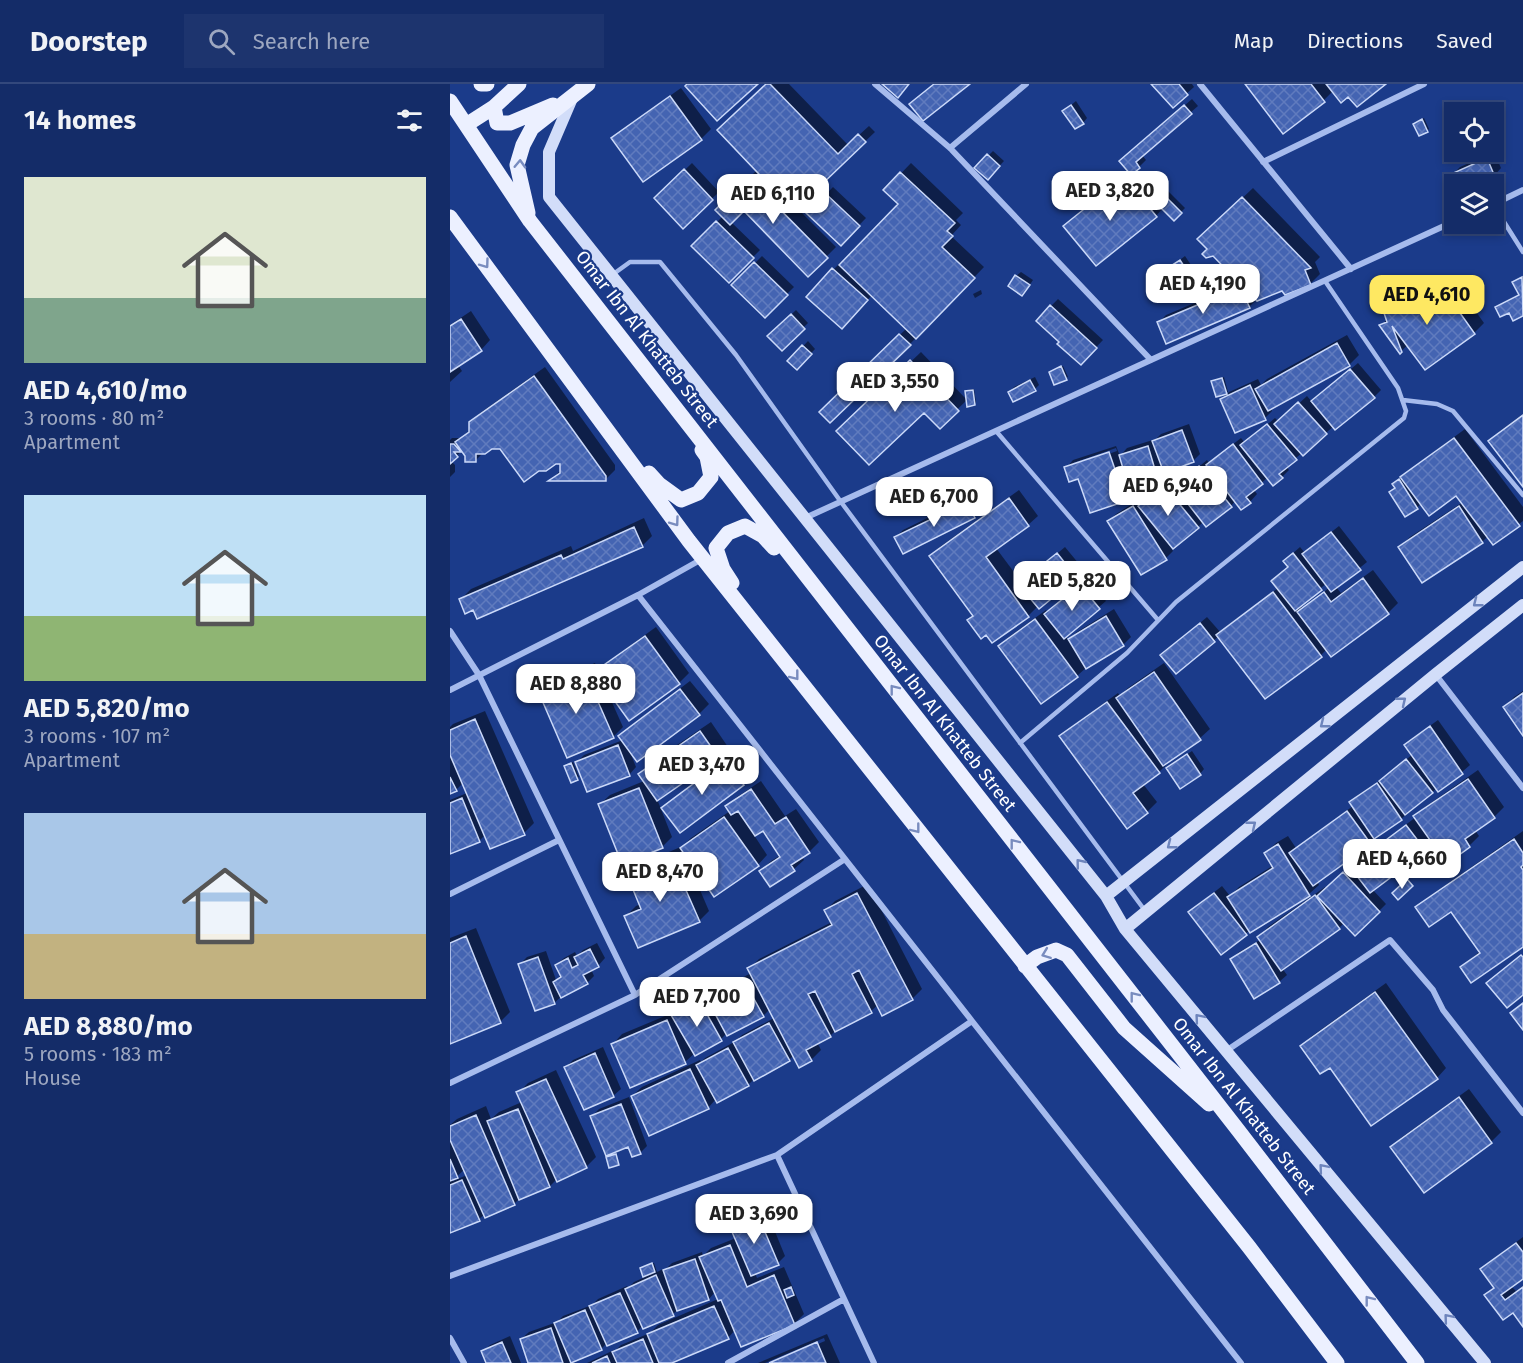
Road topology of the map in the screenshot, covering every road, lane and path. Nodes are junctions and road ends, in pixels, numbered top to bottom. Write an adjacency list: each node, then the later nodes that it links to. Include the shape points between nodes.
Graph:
1 (481, 84): 2 (main road)
2 (487, 84)
3 (519, 84): 11 (main road)
4 (588, 84): 9 (main road)
5 (875, 84): 13 (street)
6 (1026, 84): 13 (street)
7 (1200, 84): 14 (street)
8 (1424, 84): 14 (street)
9 (573, 96): 11 (main road, via 510,123 497,123); 18 (main road, one-way to 9, via 517,165 523,145 532,128); 24 (street, via 549,152 549,197)
10 (450, 101): 12 (main road, Omar Ibn Al Khatteb Street)
11 (494, 107): 12 (main road)
12 (466, 124): 18 (main road, Omar Ibn Al Khatteb Street)
13 (950, 148): 26 (street)
14 (1263, 162): 23 (street)
15 (1523, 190): 16 (street)
16 (1504, 200)
17 (450, 217): 21 (main road)
18 (530, 221): 27 (main road, Omar Ibn Al Khatteb Street)
19 (1504, 221): 22 (lane)
20 (1444, 226): 23 (street)
21 (456, 231): 29 (main road, one-way to 29)
22 (1523, 252)
23 (1351, 269): 25 (street)
24 (611, 275): 32 (lane, via 630,261 660,261 736,355); 33 (street)
25 (1325, 281): 26 (street); 28 (lane)
26 (1151, 360): 30 (street)
27 (646, 371): 29 (main road, via 707,457 711,477 698,493 681,500 659,484); 37 (main road, Omar Ibn Al Khatteb Street)
28 (1403, 400): 31 (lane, via 1437,404 1453,411); 39 (lane, via 1404,418)
29 (600, 420): 34 (main road, one-way to 34)
30 (996, 431): 32 (street); 39 (lane)
31 (1523, 495)
32 (841, 502): 33 (street); 45 (lane)
33 (805, 518): 51 (street, one-way to 33)
34 (703, 558): 36 (street); 41 (main road)
35 (1523, 567): 49 (street, one-way to 49)
36 (638, 595): 43 (street); 48 (street)
37 (826, 602): 41 (main road, via 763,536 745,526 728,533 716,548 723,568); 60 (main road, Omar Ibn Al Khatteb Street, one-way to 37)
38 (1523, 605): 42 (street)
39 (1158, 620): 45 (lane, via 1127,653)
40 (450, 631): 43 (street)
41 (779, 655): 54 (main road, one-way to 54)
42 (1436, 674): 46 (street); 52 (street, one-way to 42)
43 (479, 675): 44 (street); 47 (street)
44 (450, 690)
45 (1020, 743): 49 (lane)
46 (1523, 788)
47 (559, 840): 50 (street); 55 (street)
48 (845, 859): 55 (street); 56 (street)
49 (1124, 882): 51 (street); 52 (lane)
50 (450, 894)
51 (1107, 896): 53 (street)
52 (1146, 912): 53 (street)
53 (1125, 929): 57 (street, one-way to 53)
54 (1025, 966): 60 (main road, one-way to 54, via 1124,1028 1067,955 1056,950); 69 (main road)
55 (635, 995): 58 (street)
56 (972, 1021): 61 (street); 68 (street)
57 (1226, 1051): 59 (street, via 1390,940 1433,990 1443,1010); 71 (street, one-way to 57)
58 (450, 1083)
59 (1523, 1113)
60 (1238, 1130): 70 (main road, Omar Ibn Al Khatteb Street, one-way to 60)
61 (777, 1155): 62 (street); 63 (street)
62 (450, 1276)
63 (844, 1299): 66 (street); 67 (street)
64 (450, 1338): 65 (street)
65 (464, 1363)
66 (728, 1363)
67 (874, 1363)
68 (1241, 1363)
69 (1337, 1363)
70 (1417, 1363)
71 (1485, 1363)

